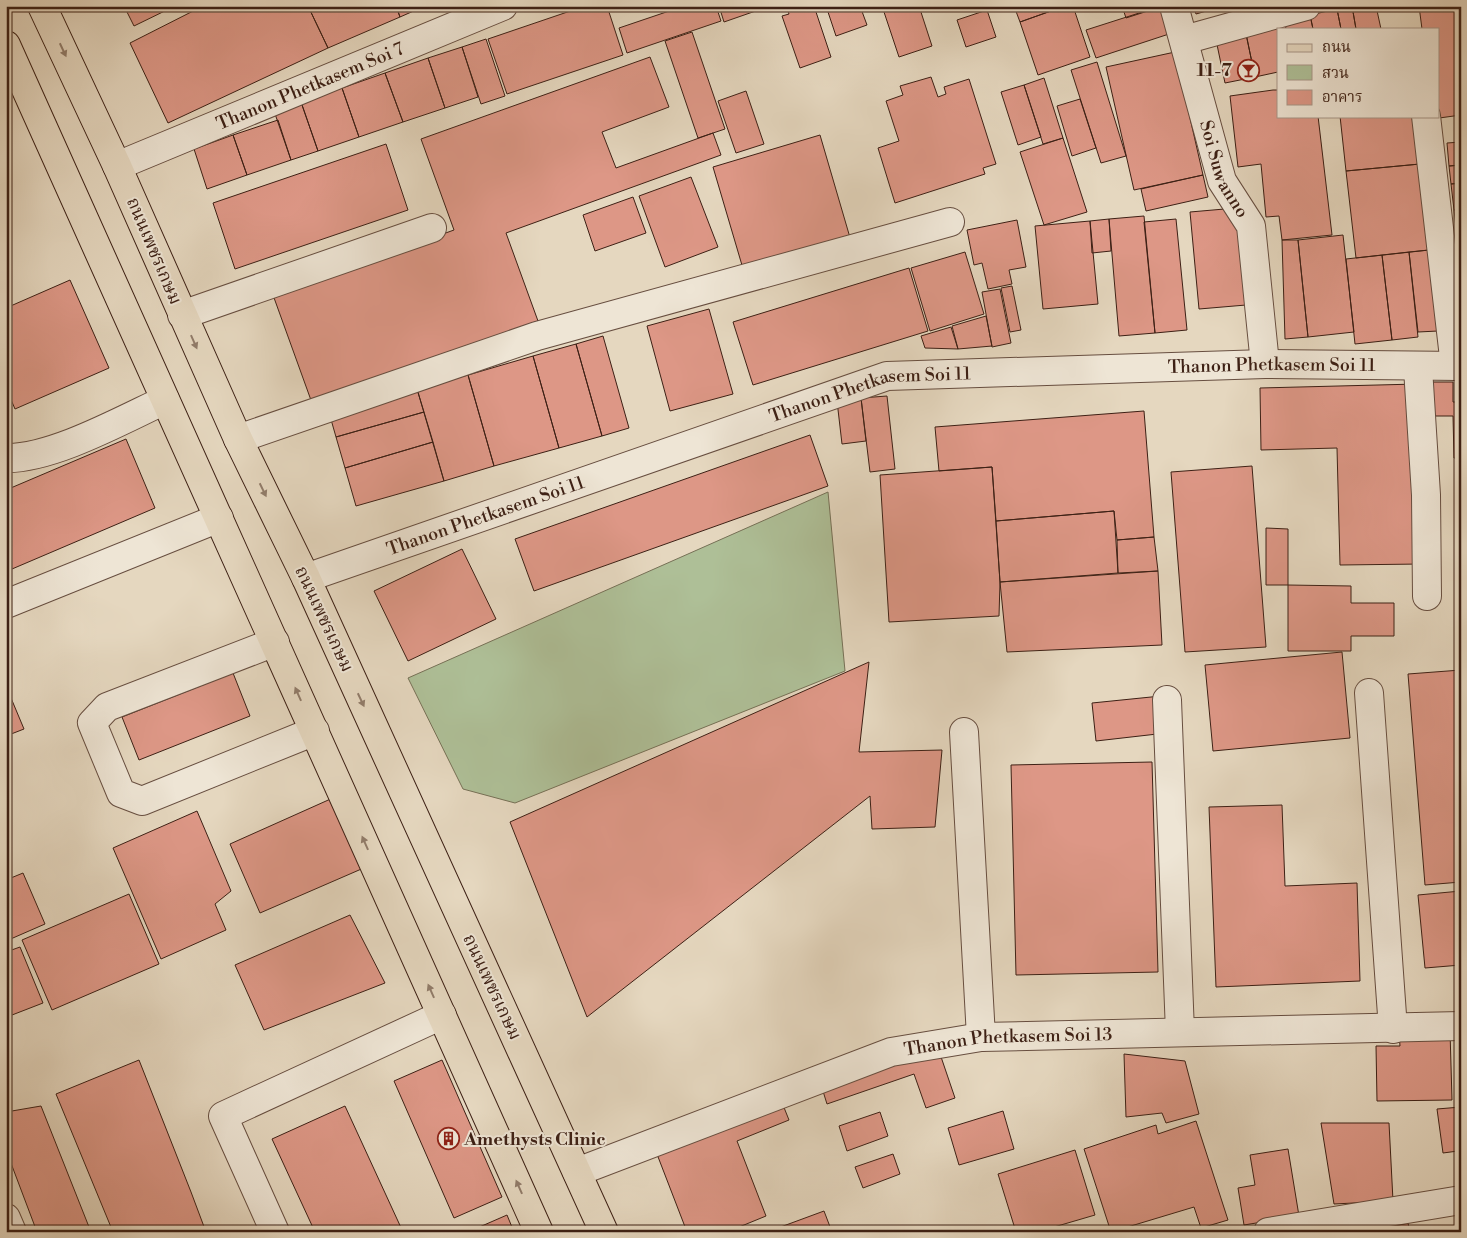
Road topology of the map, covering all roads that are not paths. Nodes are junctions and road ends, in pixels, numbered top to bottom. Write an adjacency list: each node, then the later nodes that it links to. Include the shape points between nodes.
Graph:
1 (42, 6): 8 (main road, ถนนเพชรเกษม, one-way to 8)
2 (503, 6): 8 (street, Thanon Phetkasem Soi 7)
3 (1174, 6): 5 (street, Soi Suwanno)
4 (1306, 6): 5 (street)
5 (1184, 40): 12 (street, Soi Suwanno, via 1222,181 1251,226)
6 (6, 44): 15 (main road)
7 (1426, 118): 13 (street)
8 (117, 166): 11 (main road, ถนนเพชรเกษม)
9 (950, 222): 16 (street, via 537,336)
10 (432, 228): 11 (street)
11 (182, 315): 16 (main road, ถนนเพชรเกษม, one-way to 16)
12 (1266, 364): 14 (street, Thanon Phetkasem Soi 11); 19 (street, Thanon Phetkasem Soi 11, via 888,376)
13 (1458, 366): 14 (street, Thanon Phetkasem Soi 11)
14 (1418, 368): 20 (street, via 1426,495)
15 (165, 400): 17 (street, via 67,444 22,458); 18 (main road)
16 (238, 439): 19 (main road, ถนนเพชรเกษม, one-way to 19)
17 (6, 458)
18 (219, 518): 21 (street); 22 (main road)
19 (306, 578): 32 (main road, ถนนเพชรเกษม, one-way to 32)
20 (1427, 596)
21 (6, 604)
22 (275, 642): 25 (main road, one-way to 22); 25 (street, via 107,707 92,723 109,769 121,793 142,801)
23 (1369, 693): 29 (street)
24 (1167, 700): 30 (street)
25 (315, 731): 27 (main road, one-way to 25)
26 (964, 732): 31 (street)
27 (442, 1015): 36 (street, via 222,1116); 37 (main road, one-way to 27)
28 (1461, 1026): 29 (street, Thanon Phetkasem Soi 13)
29 (1393, 1029): 30 (street, Thanon Phetkasem Soi 13)
30 (1180, 1032): 31 (street, Thanon Phetkasem Soi 13)
31 (981, 1037): 32 (street, Thanon Phetkasem Soi 13, via 891,1052)
32 (577, 1172): 38 (main road, ถนนเพชรเกษม)
33 (1461, 1200): 39 (street)
34 (6, 1218): 35 (street)
35 (12, 1232)
36 (275, 1232)
37 (539, 1232)
38 (604, 1232)
39 (1268, 1232)

